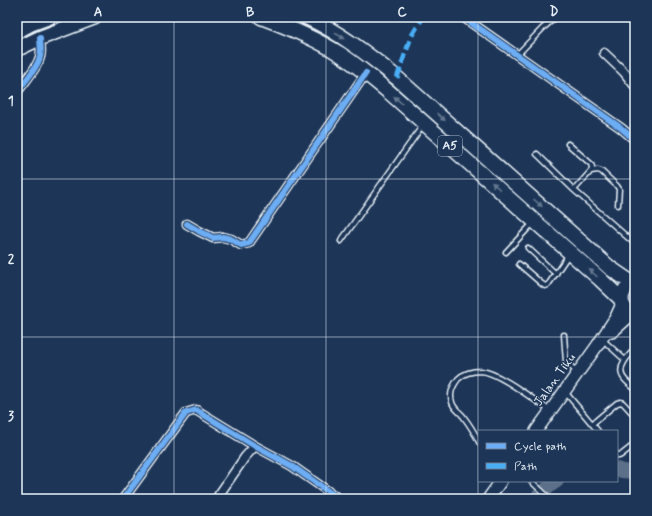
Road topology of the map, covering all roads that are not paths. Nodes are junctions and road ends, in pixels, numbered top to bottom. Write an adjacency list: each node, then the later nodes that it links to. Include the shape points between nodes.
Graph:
1 (49, 17): 7 (highway)
2 (95, 17): 8 (highway)
3 (261, 17): 12 (highway, A5, via 311,38 339,53)
4 (306, 17): 31 (highway, A5, one-way to 31, via 368,54 610,268)
5 (463, 17): 11 (street)
6 (556, 17): 11 (lane)
7 (17, 31)
8 (40, 38): 9 (highway); 14 (street, via 40,58)
9 (17, 49)
10 (604, 53): 13 (street)
11 (517, 55): 16 (street)
12 (366, 73): 15 (highway, A5, one-way to 12); 23 (street, via 250,243 241,244 223,237 213,238)
13 (635, 86)
14 (17, 92)
15 (424, 123): 22 (highway, A5, one-way to 15); 24 (lane)
16 (635, 140)
17 (568, 144): 19 (lane, via 591,164)
18 (537, 154): 20 (lane)
19 (591, 171): 20 (lane); 21 (lane, via 601,171 617,186)
20 (574, 190): 25 (lane)
21 (618, 205)
22 (535, 221): 27 (lane); 28 (highway, A5)
23 (186, 224)
24 (341, 241)
25 (635, 244)
26 (528, 248): 30 (lane)
27 (506, 252)
28 (570, 252): 30 (lane); 32 (highway, A5, one-way to 28)
29 (519, 264): 30 (lane, via 545,286)
30 (556, 274)
31 (634, 283): 32 (highway, A5, via 624,290)
32 (622, 301): 33 (highway, A5, via 624,308); 35 (main road, Jalan Tiku, via 616,317)
33 (634, 315): 35 (main road, Jalan Tiku, via 622,322)
34 (564, 335): 38 (lane, via 566,362)
35 (600, 343): 37 (lane); 38 (main road, Jalan Tiku)
36 (635, 349): 37 (lane)
37 (625, 360): 39 (lane, via 622,376)
38 (578, 373): 40 (main road, Jalan Tiku)
39 (635, 389)
40 (564, 391): 41 (main road, Jalan Tiku); 43 (lane)
41 (550, 411): 44 (main road, Jalan Tiku); 46 (lane, via 497,376 482,371 466,374 459,378 452,389 452,401)
42 (635, 416): 43 (lane, via 621,402)
43 (592, 424): 45 (lane)
44 (537, 430)
45 (597, 430)
46 (478, 440)
47 (635, 444): 49 (lane)
48 (255, 446): 52 (street, via 196,410 186,414); 53 (street); 54 (street, via 292,466)
49 (618, 455)
50 (498, 482): 55 (main road)
51 (532, 482): 56 (lane)
52 (123, 499)
53 (216, 499)
54 (339, 499)
55 (488, 499)
56 (550, 499)

